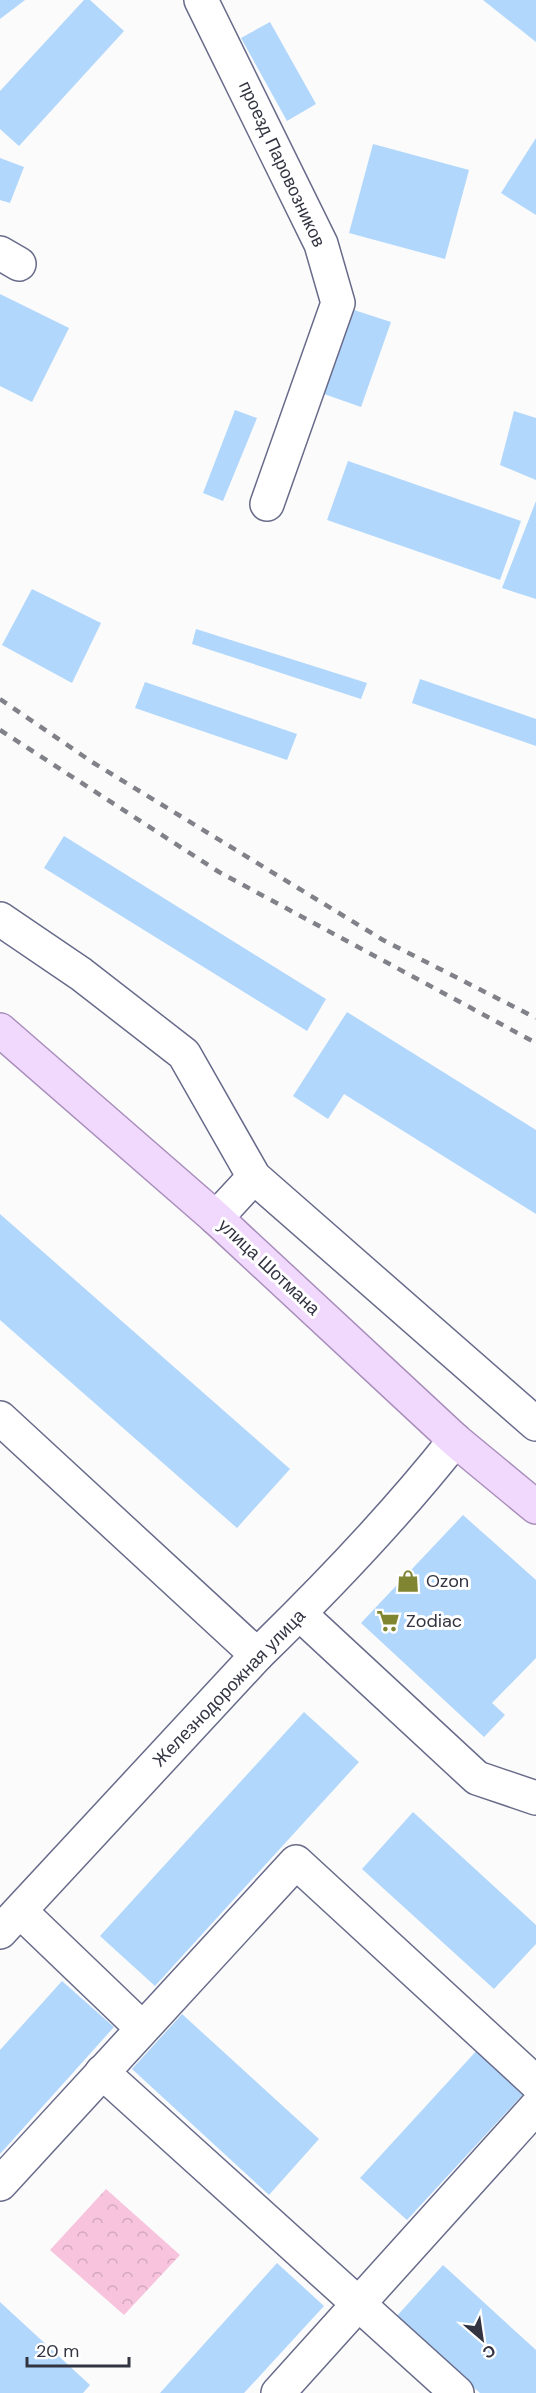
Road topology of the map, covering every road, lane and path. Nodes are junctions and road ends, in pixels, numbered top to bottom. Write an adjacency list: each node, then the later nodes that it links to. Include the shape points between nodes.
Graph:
1 (201, 0): 2 (street, проезд Паровозников, via 321,244 338,303)
2 (267, 504)
3 (0, 919): 5 (street, via 81,974 184,1054)
4 (0, 1030): 6 (main road, улица Шотмана)
5 (254, 1177): 6 (street); 8 (street)
6 (216, 1218): 9 (main road, улица Шотмана)
7 (0, 1418): 12 (street)
8 (536, 1424)
9 (455, 1440): 10 (main road, улица Шотмана); 11 (street, Железнодорожная улица)
10 (536, 1507)
11 (300, 1614): 12 (street, Железнодорожная улица); 13 (street, via 477,1778)
12 (257, 1655): 14 (street, Железнодорожная улица)
13 (536, 1798)
14 (10, 1922): 15 (street)
15 (142, 2028): 16 (street); 17 (street, via 296,1862)
16 (102, 2072): 19 (street); 20 (street)
17 (536, 2083)
18 (536, 2107): 20 (street)
19 (0, 2184)
20 (358, 2304): 21 (street); 22 (street)
21 (278, 2393)
22 (457, 2393)

